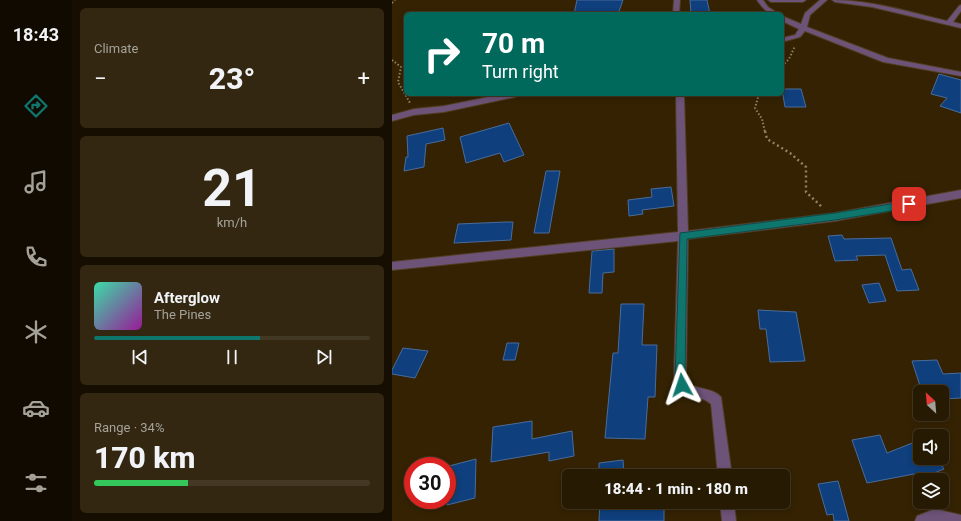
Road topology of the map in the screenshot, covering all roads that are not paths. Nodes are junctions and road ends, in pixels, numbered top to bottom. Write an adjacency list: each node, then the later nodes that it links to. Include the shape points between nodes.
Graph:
1 (677, 0): 8 (street)
2 (760, 0): 9 (street)
3 (771, 0): 4 (street)
4 (803, 0)
5 (824, 0): 13 (street, via 807,14)
6 (835, 0): 11 (street, via 872,5)
7 (961, 7): 11 (street)
8 (676, 12)
9 (774, 12)
10 (784, 19): 13 (street)
11 (949, 23): 12 (street)
12 (961, 26)
13 (804, 28): 14 (street, via 798,36); 15 (street, via 886,60)
14 (784, 40)
15 (961, 74)
16 (506, 96): 18 (street)
17 (680, 96): 20 (street)
18 (392, 118)
19 (961, 194): 20 (street, via 835,217)
20 (683, 236): 21 (street); 22 (street, via 680,377 685,390 714,397 717,401)
21 (392, 266)
22 (724, 469)
23 (728, 509): 24 (street)
24 (729, 521)
25 (922, 521): 26 (street, via 935,516)
26 (960, 521)

